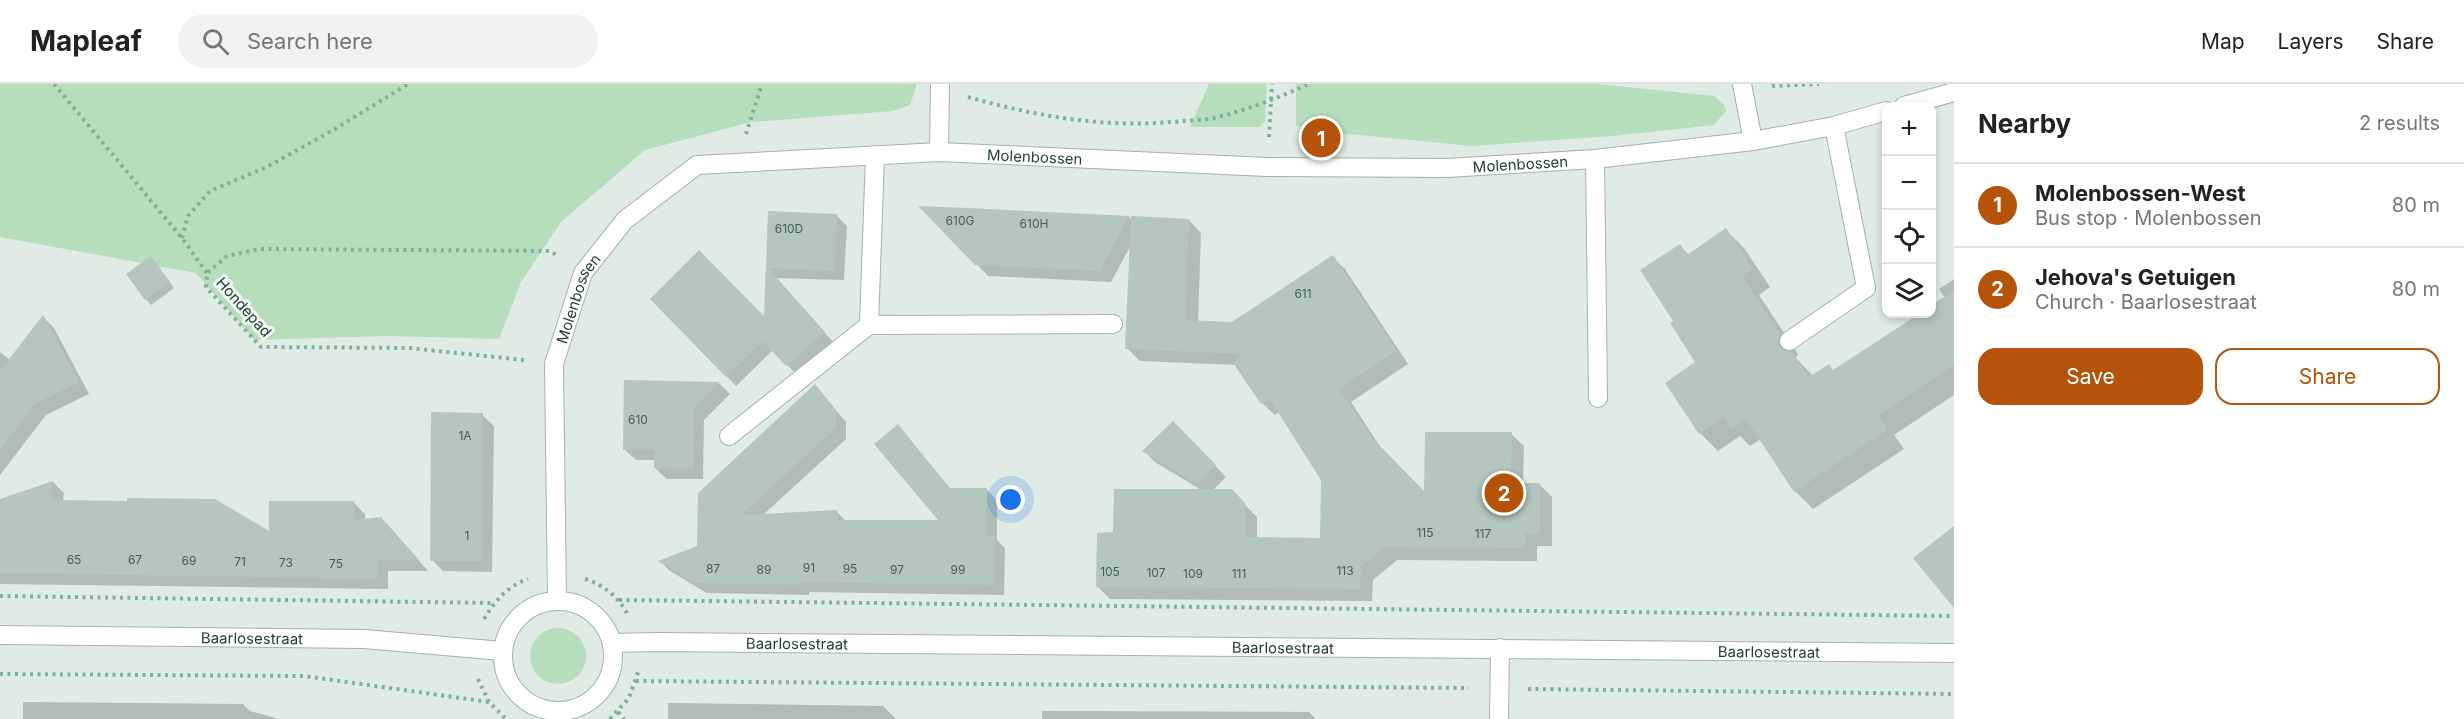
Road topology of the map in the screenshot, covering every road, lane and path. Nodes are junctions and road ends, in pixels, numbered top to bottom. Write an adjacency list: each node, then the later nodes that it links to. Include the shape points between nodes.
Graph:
1 (54, 84): 20 (path)
2 (408, 84): 20 (path, via 267,167 210,191 188,216)
3 (762, 84): 18 (path)
4 (1272, 84): 10 (path)
5 (1309, 84): 10 (path)
6 (1819, 84): 8 (path)
7 (942, 86): 10 (path, via 1001,107 1076,122 1158,124 1216,117); 15 (street)
8 (1742, 86): 14 (street)
9 (1954, 92): 11 (street)
10 (1271, 100): 19 (path)
11 (1918, 102)
12 (1882, 112): 13 (street, Molenbossen)
13 (1834, 126): 14 (street, Molenbossen); 25 (street, via 1866,288)
14 (1753, 141): 17 (street, Molenbossen)
15 (939, 152): 16 (street, Molenbossen); 19 (street, Molenbossen)
16 (875, 155): 18 (street, Molenbossen); 24 (street)
17 (1595, 159): 19 (street, Molenbossen, via 1448,168); 27 (street)
18 (738, 163): 22 (street, Molenbossen, via 697,165 625,220)
19 (1267, 167)
20 (182, 238): 21 (path)
21 (207, 273): 22 (path, Hondepad, via 227,256 259,249 550,251); 26 (path, Hondepad, via 206,287 261,347 410,348)
22 (583, 273): 26 (street, Molenbossen)
23 (1113, 324): 24 (street)
24 (869, 325): 28 (street)
25 (1789, 341)
26 (554, 364): 29 (street, Molenbossen)
27 (1598, 398)
28 (729, 436)
29 (556, 573): 31 (street, Molenbossen); 32 (path, via 593,581); 33 (path, via 522,581)
30 (0, 596): 33 (path)
31 (557, 600): 37 (street, via 591,611); 40 (street, via 542,602 516,619 506,634)
32 (619, 600): 34 (path); 36 (path, via 633,622)
33 (494, 603): 38 (path, via 481,624)
34 (1954, 616)
35 (0, 635): 38 (street, Baarlosestraat, via 364,639)
36 (639, 642): 37 (street, Baarlosestraat); 39 (street, Baarlosestraat); 43 (path)
37 (613, 643): 48 (street, via 612,666 604,686)
38 (475, 648): 40 (street, Baarlosestraat); 46 (path, via 476,673)
39 (1500, 648): 41 (street, Baarlosestraat); 44 (street)
40 (502, 651): 48 (street, via 503,669 522,698 536,707)
41 (1954, 653)
42 (0, 674): 46 (path, via 304,676)
43 (636, 681): 44 (path); 47 (path)
44 (1500, 688): 45 (path); 52 (street)
45 (1954, 694)
46 (489, 702): 49 (path)
47 (618, 712): 50 (path); 51 (path)
48 (576, 714)
49 (506, 719)
50 (610, 719)
51 (624, 719)
52 (1499, 719)

